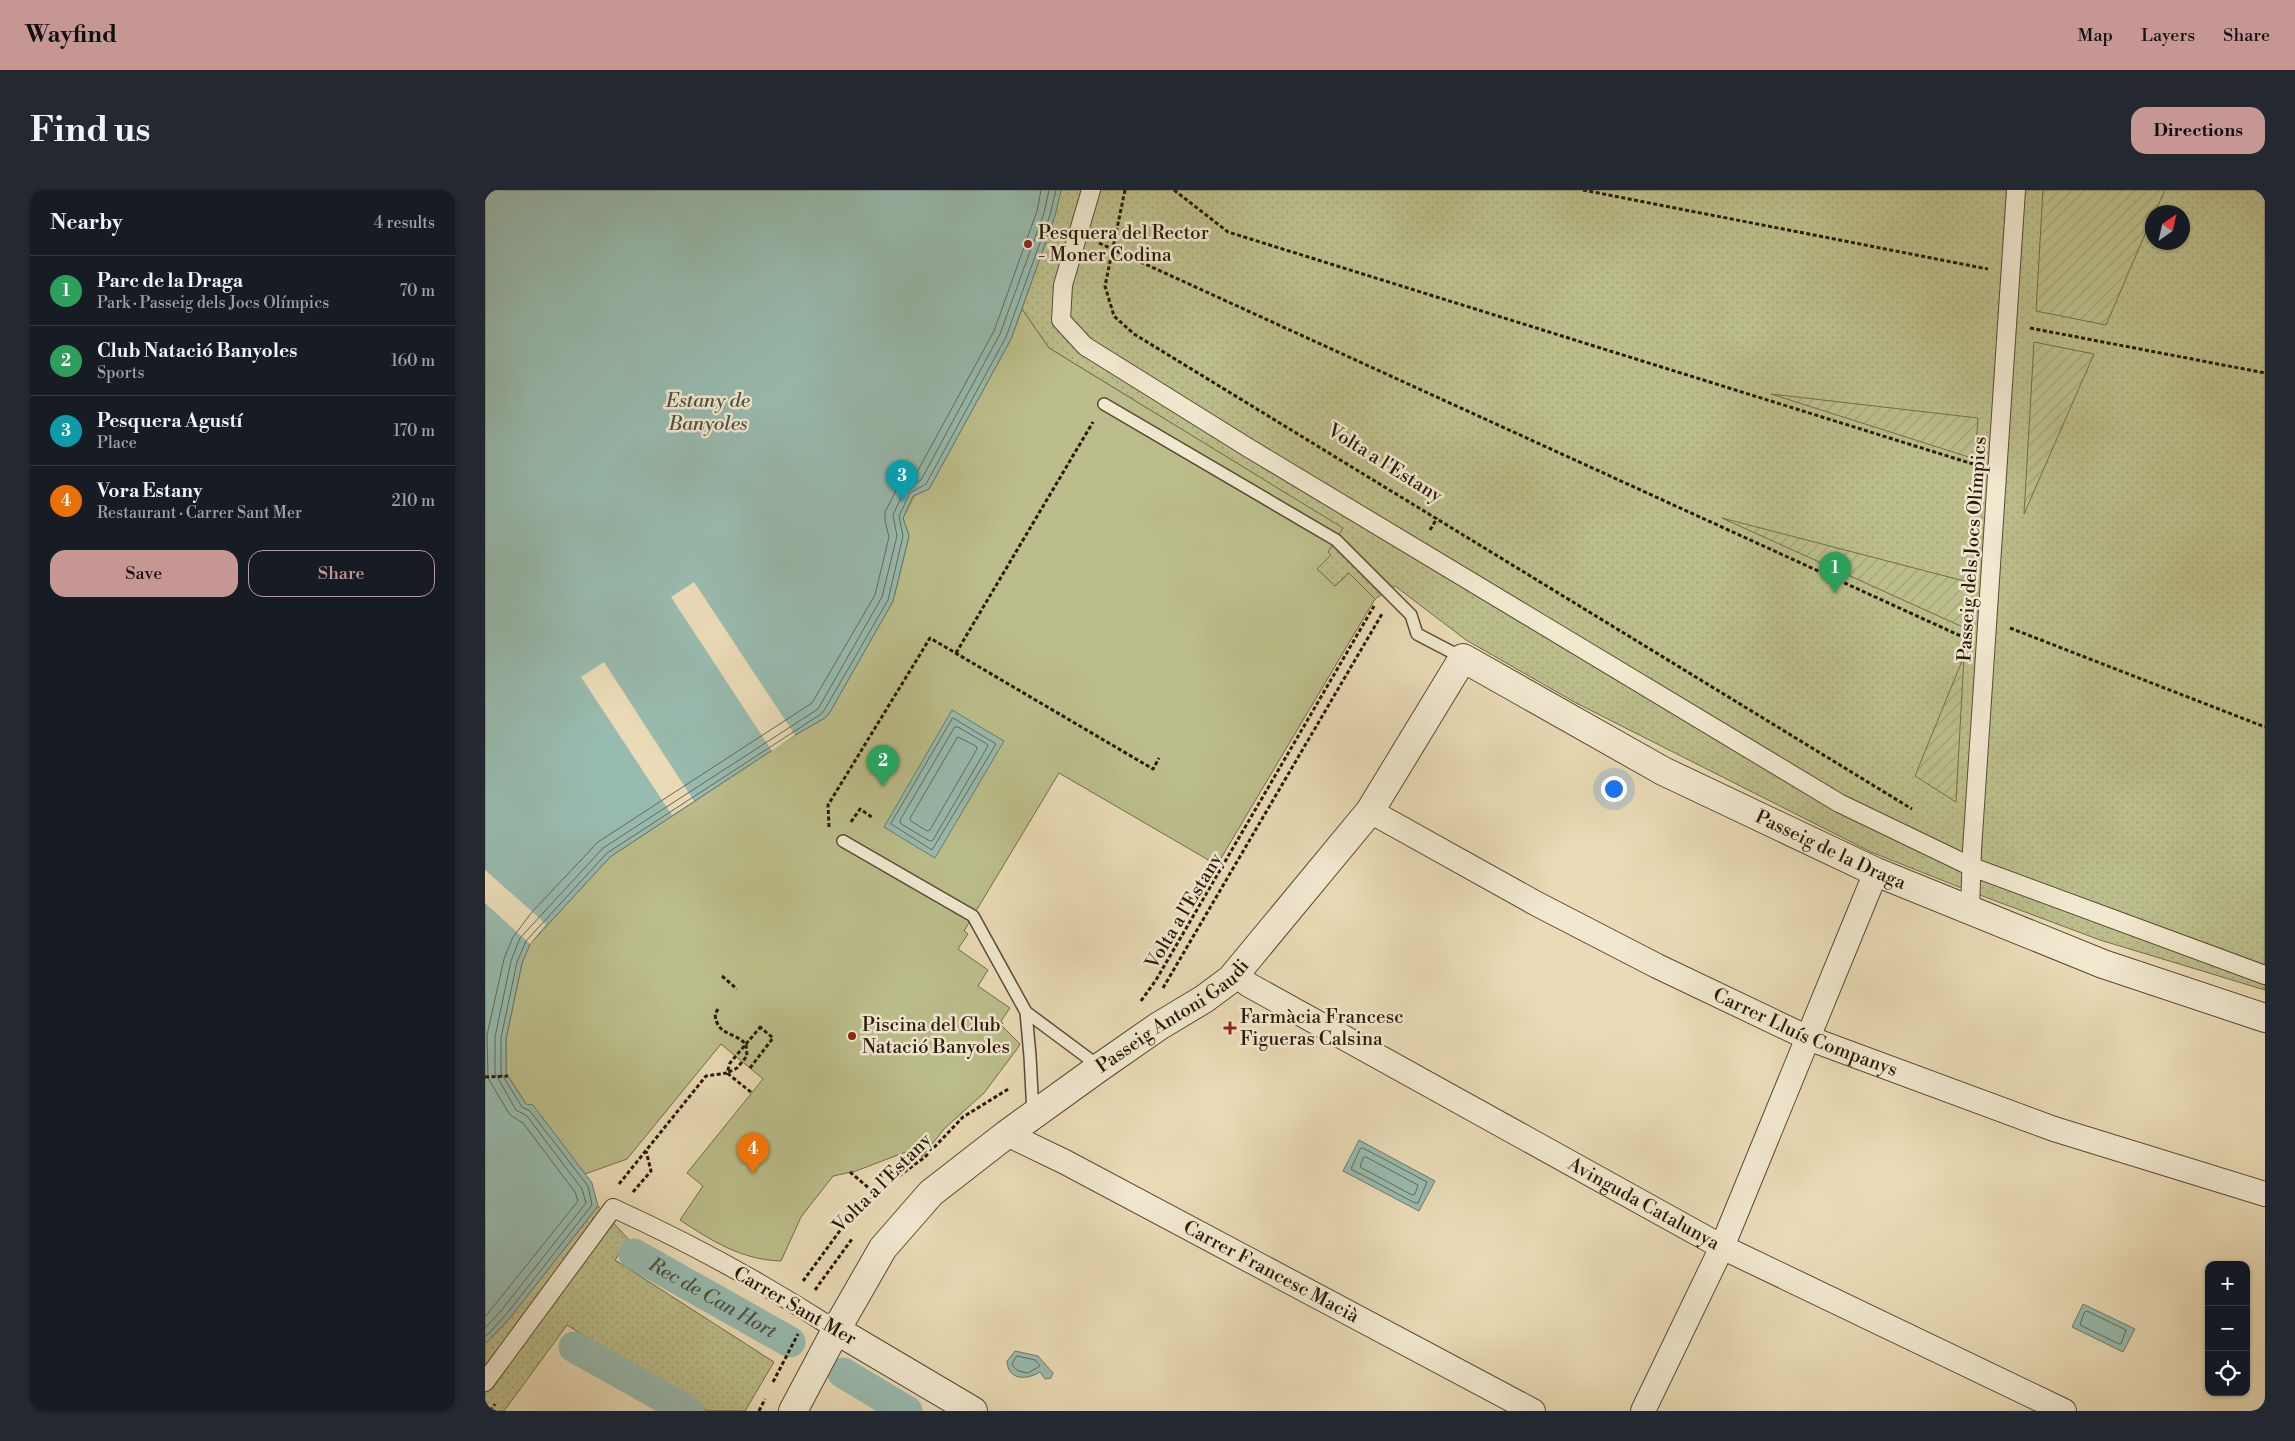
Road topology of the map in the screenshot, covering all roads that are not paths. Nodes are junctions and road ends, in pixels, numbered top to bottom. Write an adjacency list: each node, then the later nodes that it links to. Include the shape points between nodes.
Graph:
1 (1091, 190): 7 (street, via 1063,286 1061,320 1085,346 1839,803)
2 (2016, 190): 7 (street, Passeig dels Jocs Olímpics)
3 (1104, 404): 4 (lane, Passeig de la Draga, via 1335,540 1411,615 1417,634)
4 (1463, 658): 5 (street, Passeig Antoni Gaudi); 8 (street, Passeig de la Draga, via 1663,771)
5 (1370, 811): 10 (street, Passeig Antoni Gaudi); 14 (street, Carrer Lluís Companys, via 1545,908)
6 (843, 841): 12 (lane, via 973,916)
7 (1972, 867): 9 (street, Passeig dels Jocs Olímpics); 11 (street)
8 (1876, 872): 9 (street, Passeig de la Draga); 14 (street)
9 (1970, 910): 13 (street, Passeig de la Draga, via 2103,964)
10 (1235, 974): 15 (street, Passeig Antoni Gaudi, via 1204,1000 1159,1026); 19 (street, Avinguda Catalunya, via 1249,985)
11 (2265, 974)
12 (1026, 1012): 15 (lane); 16 (lane)
13 (2265, 1018)
14 (1807, 1038): 18 (street, Carrer Lluís Companys, via 2054,1129); 19 (street)
15 (1100, 1068): 16 (street, Passeig Antoni Gaudi)
16 (1033, 1116): 17 (street, Passeig Antoni Gaudi)
17 (1007, 1134): 20 (street, Passeig Antoni Gaudi, via 931,1193 883,1248); 24 (street, Carrer Francesc Macià)
18 (2265, 1194)
19 (1722, 1247): 25 (street); 26 (street, Avinguda Catalunya)
20 (835, 1330): 21 (street, Carrer Sant Mer, via 787,1298 613,1208); 22 (street, Passeig Antoni Gaudi); 23 (street, Carrer Sant Mer)
21 (485, 1382)
22 (793, 1411)
23 (973, 1411)
24 (1533, 1411)
25 (1643, 1411)
26 (2064, 1411)

